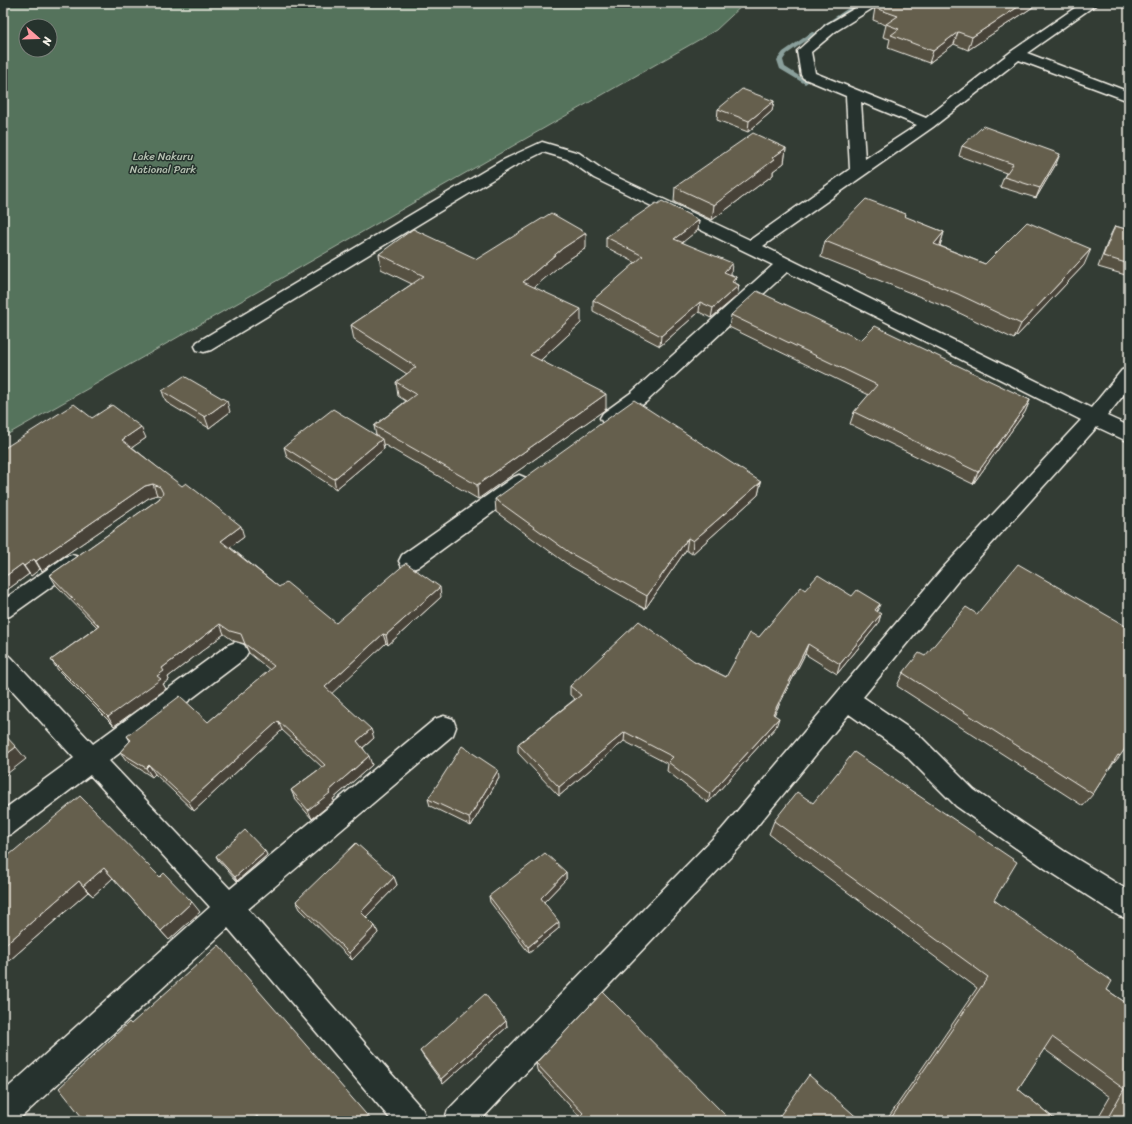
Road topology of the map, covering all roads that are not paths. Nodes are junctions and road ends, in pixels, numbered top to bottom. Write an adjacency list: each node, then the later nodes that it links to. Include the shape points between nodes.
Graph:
1 (874, 3): 4 (street, via 831,28 804,51 808,75)
2 (1091, 3): 3 (street)
3 (1017, 54): 5 (street); 6 (street)
4 (853, 94): 6 (street); 7 (street)
5 (1129, 97)
6 (928, 124): 7 (street)
7 (858, 171): 8 (street)
8 (751, 247): 9 (street); 10 (street, via 600,174 572,156 542,147 507,164)
9 (786, 263): 12 (street); 13 (street, via 639,397)
10 (204, 346)
11 (1129, 375): 12 (street)
12 (1094, 418): 14 (street); 21 (street, via 950,576)
13 (594, 429)
14 (1129, 435)
15 (530, 474): 17 (street)
16 (86, 552): 18 (lane)
17 (410, 561)
18 (3, 610)
19 (236, 652): 23 (street)
20 (3, 664): 23 (street)
21 (847, 699): 25 (street, via 910,743 965,798 1055,860); 29 (street, via 731,838)
22 (444, 727): 26 (street)
23 (92, 759): 24 (street); 26 (street)
24 (3, 826)
25 (1129, 906)
26 (229, 908): 27 (street); 28 (street)
27 (3, 1113)
28 (412, 1121)
29 (459, 1121)

